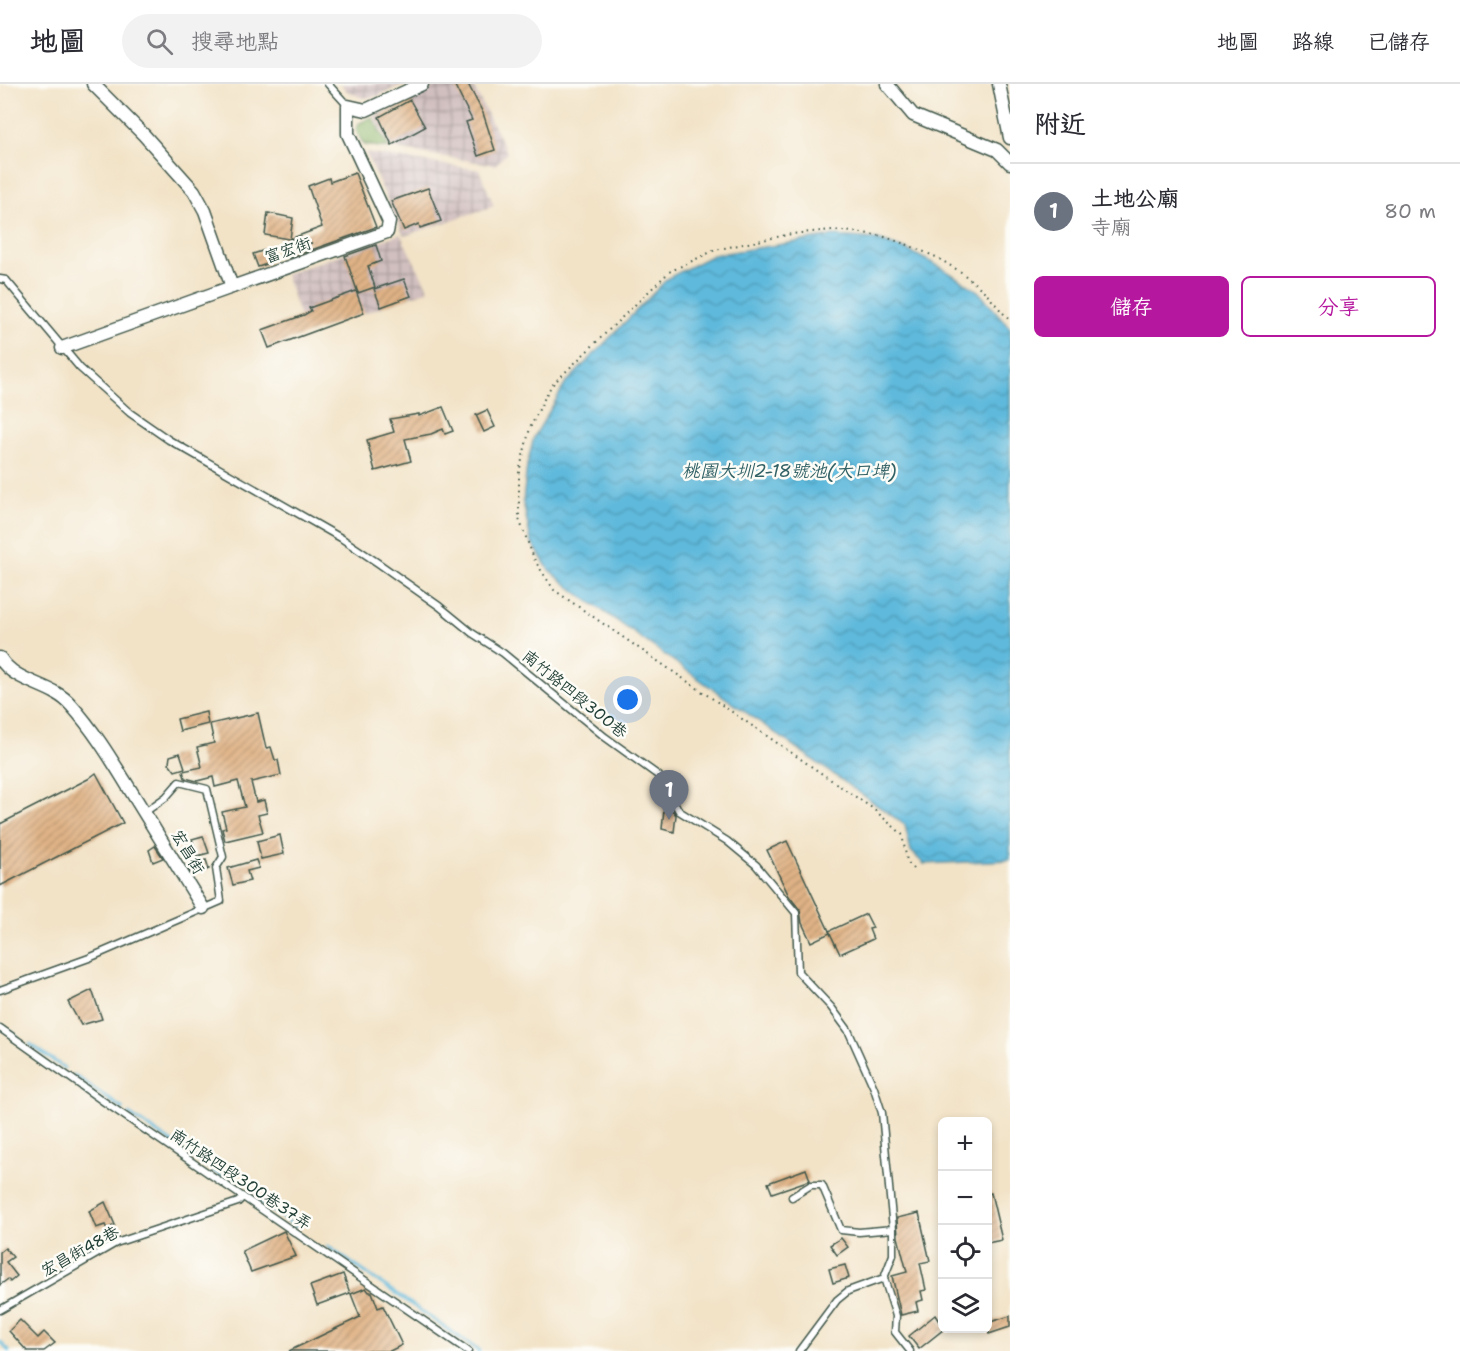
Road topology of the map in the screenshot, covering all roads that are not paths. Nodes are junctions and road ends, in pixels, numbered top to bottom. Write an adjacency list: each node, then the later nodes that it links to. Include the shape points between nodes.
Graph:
1 (93, 84): 10 (street, via 194,191)
2 (328, 84): 6 (lane)
3 (422, 84): 6 (street, via 366,110)
4 (887, 84): 8 (street, via 914,115 997,150)
5 (999, 84): 7 (street)
6 (348, 106): 10 (street, 富宏街, via 348,134 389,222 387,232)
7 (1010, 138)
8 (1010, 163)
9 (0, 279): 11 (lane, 南竹路四段300巷, via 6,280)
10 (232, 287): 11 (street)
11 (62, 348): 19 (lane, 南竹路四段300巷, via 130,413 169,440 341,538 503,653 659,776 679,811 721,836 756,865 796,913 798,972 848,1030 874,1088 882,1113)
12 (0, 658): 13 (street, 宏昌街, via 22,678 59,694 71,705)
13 (144, 812): 14 (street, 宏昌街); 14 (lane, via 179,782 207,789 223,857 216,868 221,901)
14 (203, 908): 15 (lane, via 89,958)
15 (0, 990)
16 (0, 1028): 17 (lane, 南竹路四段300巷37弄)
17 (243, 1197): 21 (lane, 宏昌街48巷, via 116,1243); 22 (lane, 南竹路四段300巷37弄)
18 (792, 1197): 19 (lane, via 811,1185 822,1185 840,1230)
19 (893, 1229): 20 (lane, 南竹路四段300巷, via 893,1255)
20 (884, 1278): 23 (lane, via 842,1295); 24 (lane, via 896,1316 895,1332)
21 (0, 1310)
22 (468, 1351)
23 (799, 1351)
24 (910, 1351)

